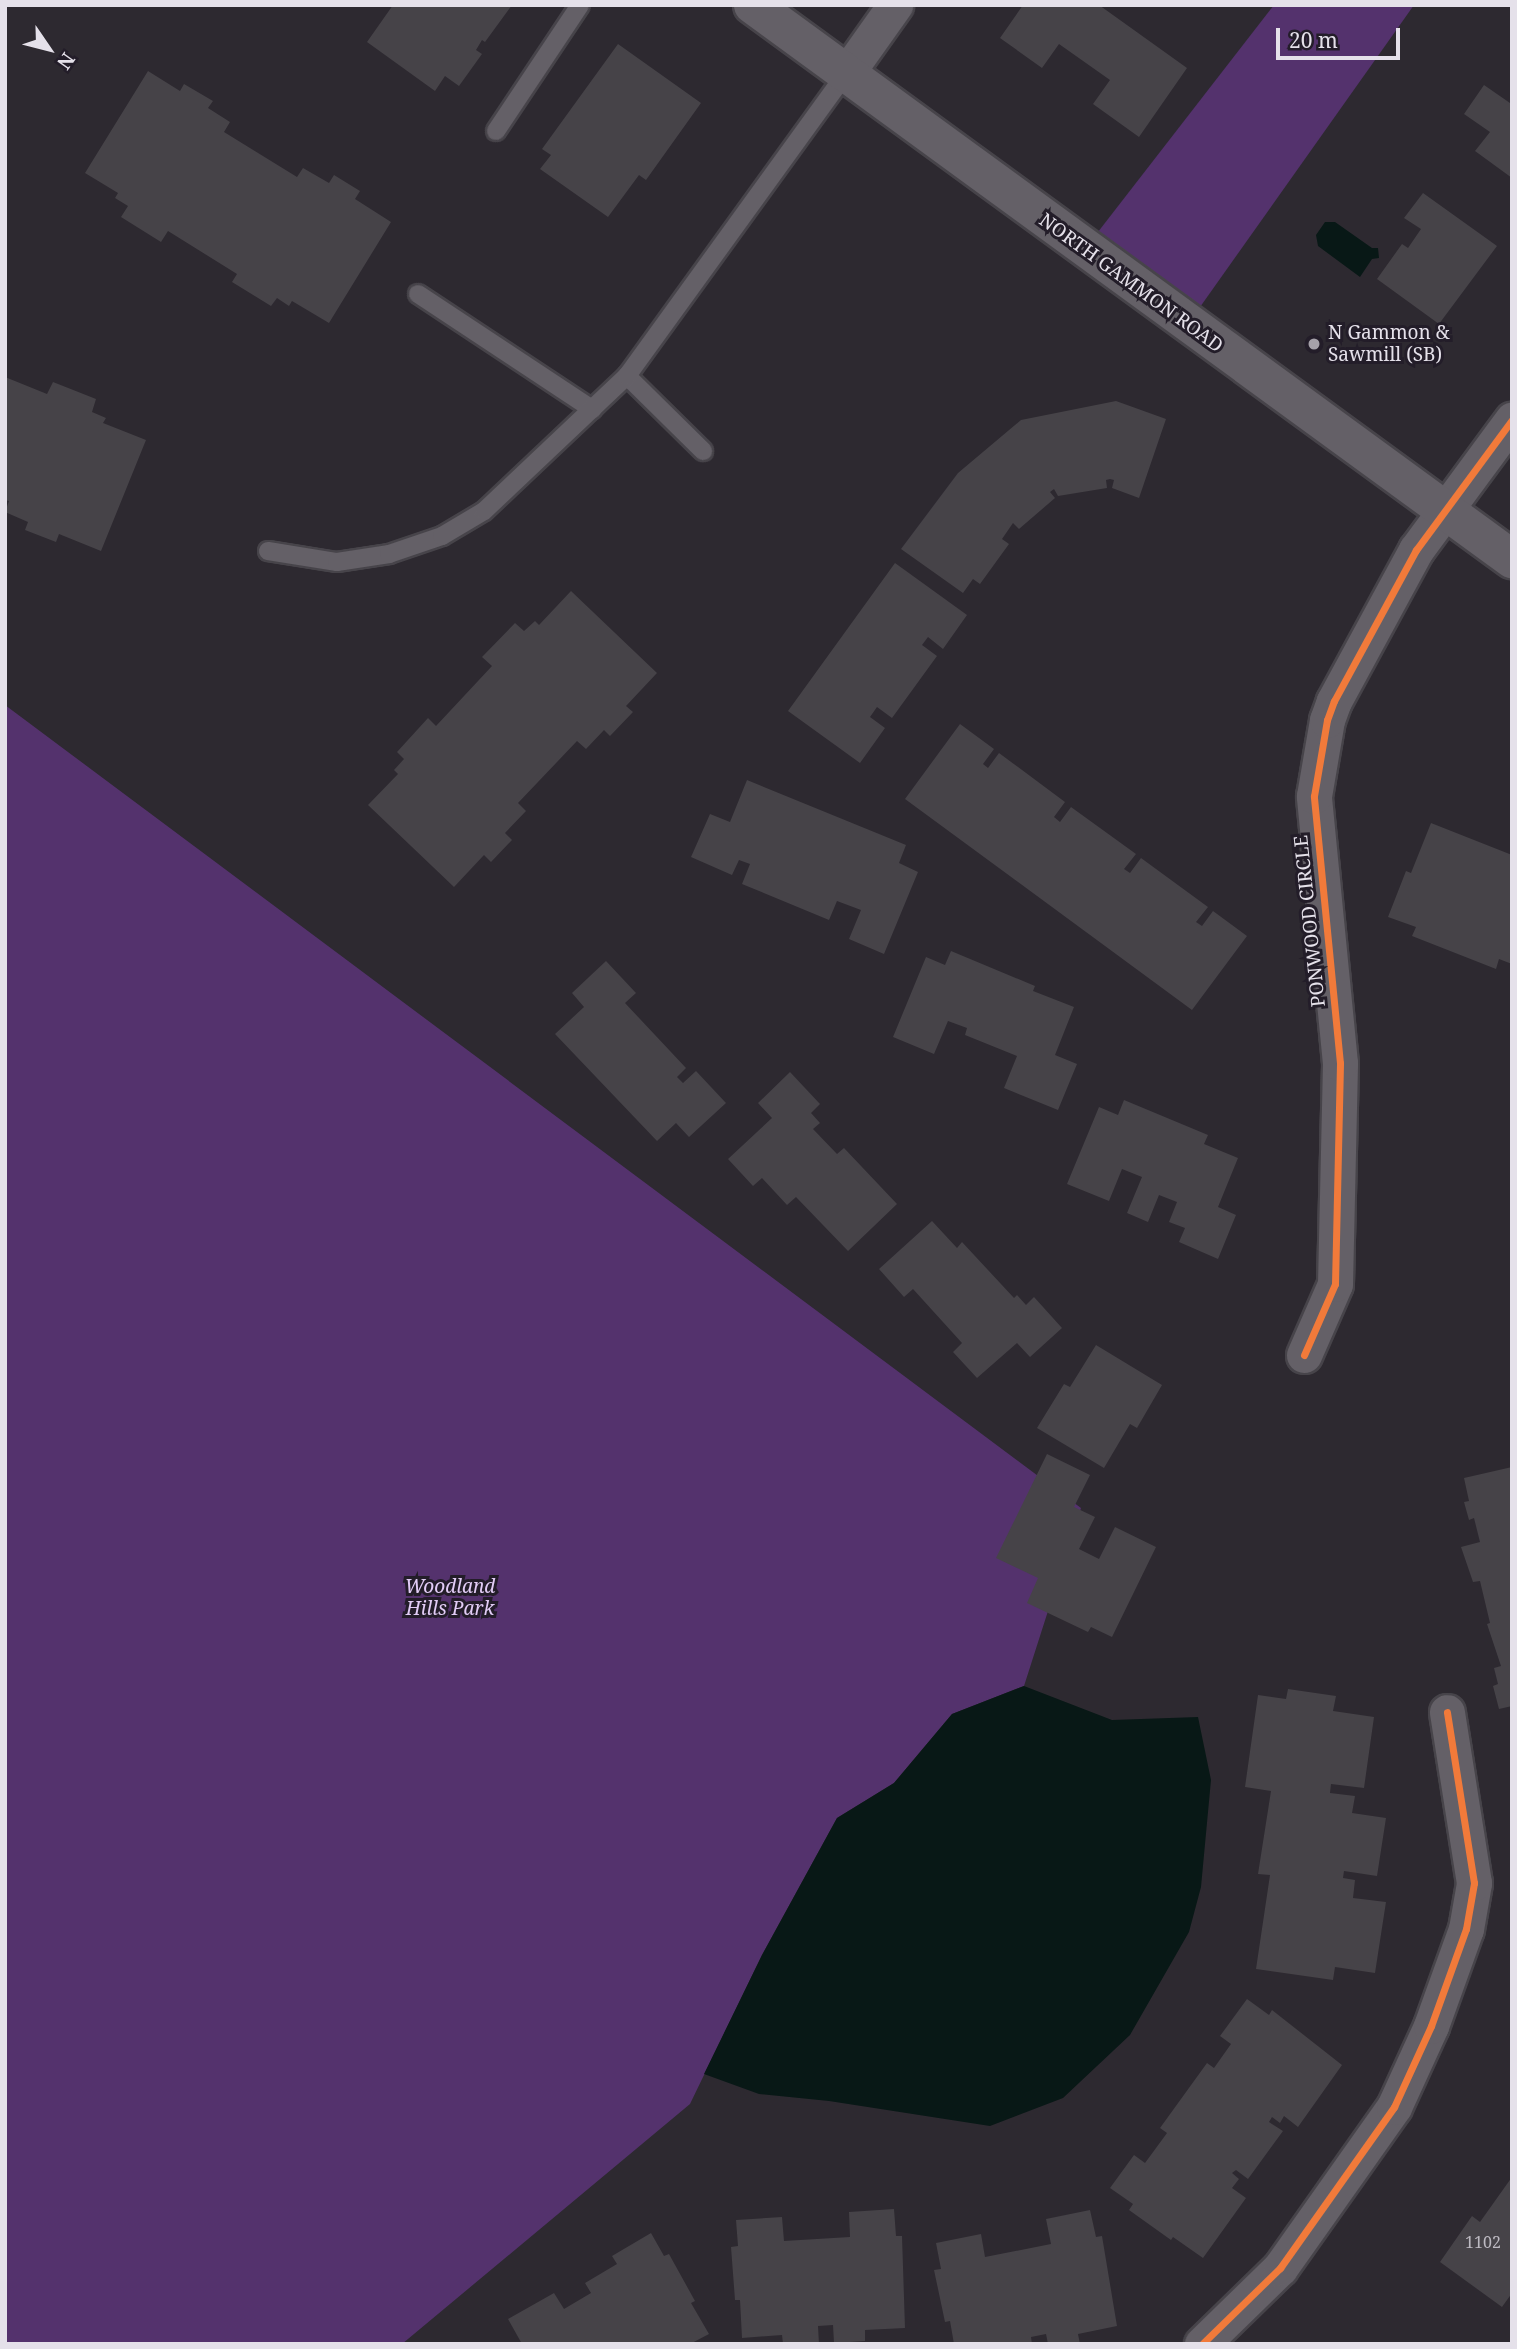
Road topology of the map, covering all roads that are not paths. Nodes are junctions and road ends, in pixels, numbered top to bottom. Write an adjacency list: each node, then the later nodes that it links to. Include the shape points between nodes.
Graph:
1 (580, 5): 5 (lane)
2 (753, 5): 4 (main road, NORTH GAMMON ROAD)
3 (895, 5): 4 (street)
4 (846, 74): 7 (lane); 11 (main road, NORTH GAMMON ROAD)
5 (495, 131)
6 (418, 294): 8 (lane)
7 (627, 376): 8 (lane); 10 (lane)
8 (592, 410): 12 (lane, via 484,511 442,536 389,554 337,562)
9 (1512, 420): 11 (street, PONWOOD CIRCLE)
10 (703, 450)
11 (1445, 510): 13 (main road, NORTH GAMMON ROAD); 14 (street, PONWOOD CIRCLE, via 1416,550 1334,701 1316,784 1340,1063 1335,1284)
12 (268, 551)
13 (1512, 559)
14 (1304, 1355)
15 (1447, 1712): 16 (street, via 1474,1883 1466,1929 1431,2026 1394,2107 1280,2267)
16 (1202, 2344)

